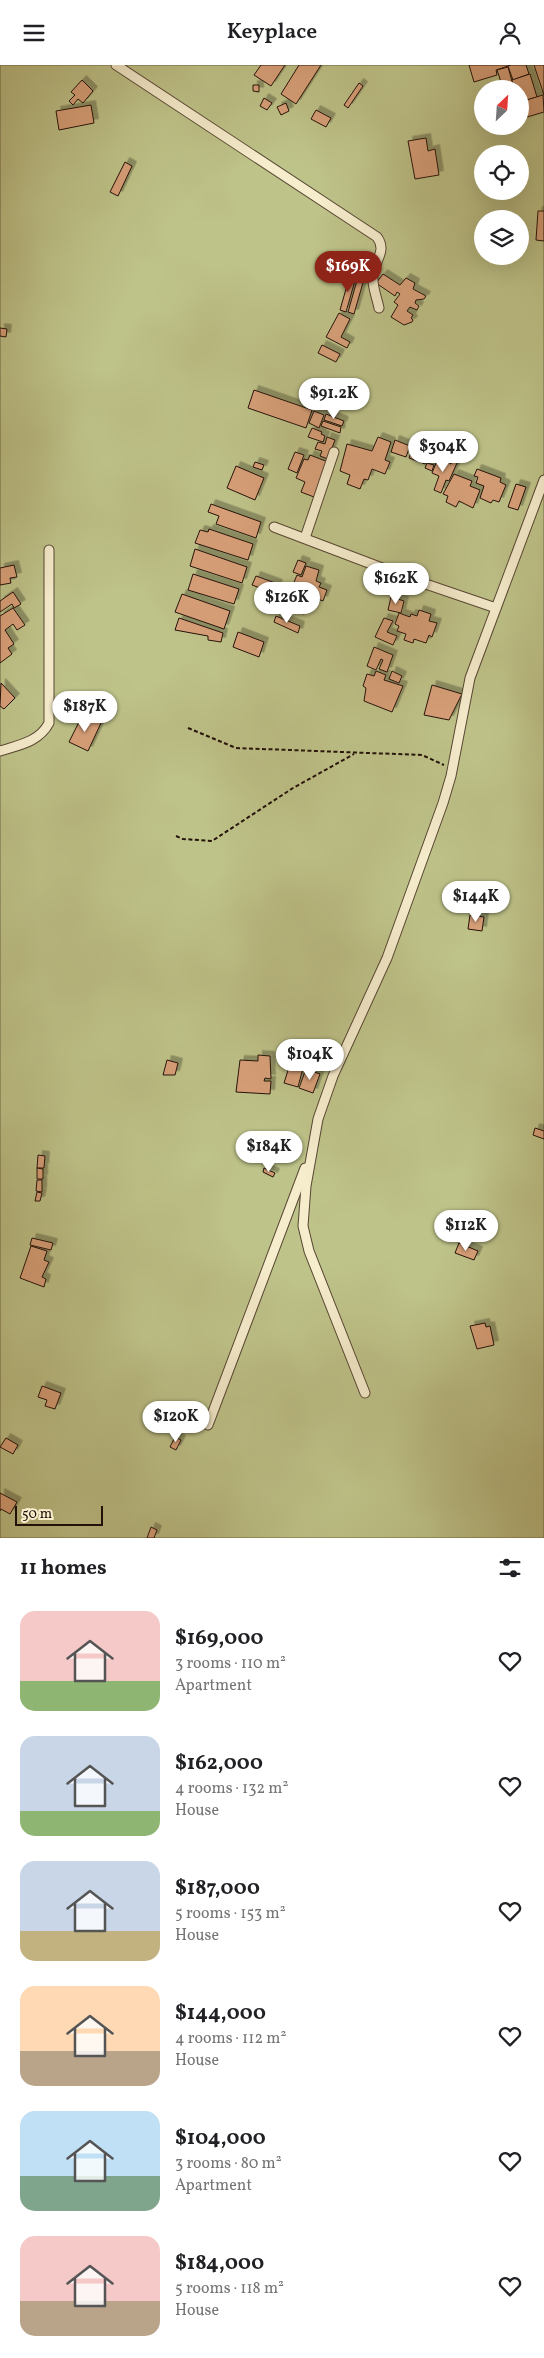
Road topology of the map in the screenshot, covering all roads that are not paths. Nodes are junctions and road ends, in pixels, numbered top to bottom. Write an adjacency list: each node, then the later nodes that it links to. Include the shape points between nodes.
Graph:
1 (116, 65): 2 (street, via 377,237 382,243 382,251 372,277)
2 (378, 308)
3 (334, 452): 6 (street)
4 (544, 480): 8 (street)
5 (274, 527): 6 (street)
6 (306, 538): 8 (street)
7 (49, 550): 9 (street, via 49,723 36,739)
8 (496, 608): 10 (street, via 470,678 453,769 443,803 387,958 333,1076 318,1119)
9 (0, 751)
10 (313, 1148): 11 (street, via 306,1186 305,1237); 12 (street)
11 (365, 1393)
12 (208, 1425)

